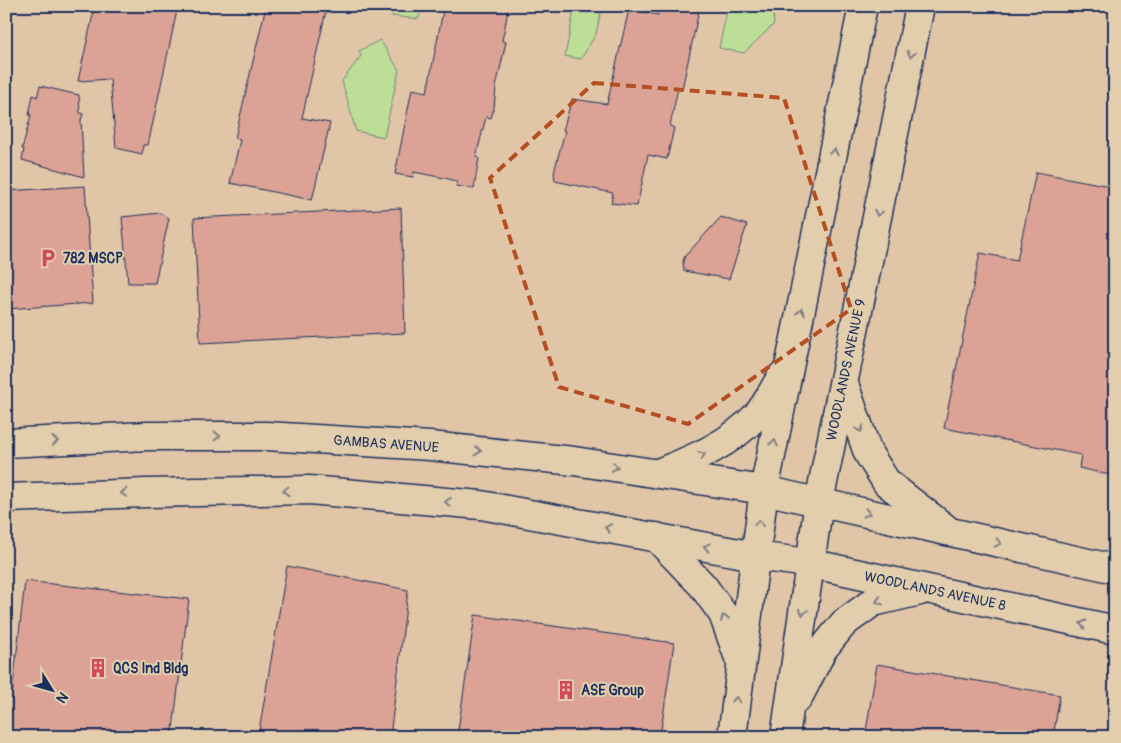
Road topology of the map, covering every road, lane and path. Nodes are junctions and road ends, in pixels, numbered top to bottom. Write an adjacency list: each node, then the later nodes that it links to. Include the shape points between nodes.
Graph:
1 (863, 6): 3 (main road, one-way to 1)
2 (920, 6): 4 (main road, WOODLANDS AVENUE 9, one-way to 4)
3 (792, 359): 6 (main road, one-way to 3, via 707,454 737,432 758,414); 7 (main road, one-way to 3)
4 (844, 382): 9 (main road, WOODLANDS AVENUE 9); 10 (main road, one-way to 10, via 868,453 887,483)
5 (6, 443): 6 (main road, GAMBAS AVENUE, one-way to 6, via 147,436 266,436 430,446 574,461)
6 (657, 474): 7 (main road, GAMBAS AVENUE)
7 (764, 490): 9 (main road); 12 (main road, one-way to 7)
8 (6, 498): 11 (main road, one-way to 8, via 481,505 309,490)
9 (820, 502): 10 (main road, one-way to 10); 13 (main road, WOODLANDS AVENUE 9)
10 (951, 532): 14 (main road, one-way to 14)
11 (656, 537): 12 (main road, one-way to 11); 17 (main road, one-way to 11, via 723,614 703,586)
12 (755, 556): 13 (main road, WOODLANDS AVENUE 8); 17 (main road)
13 (809, 563): 15 (main road, WOODLANDS AVENUE 8); 18 (main road, WOODLANDS AVENUE 9, one-way to 18)
14 (1115, 569)
15 (926, 589): 16 (main road, WOODLANDS AVENUE 8, one-way to 15); 18 (main road, one-way to 18, via 872,602 844,623 823,649)
16 (1115, 630)
17 (741, 663): 19 (main road, one-way to 17)
18 (786, 727)
19 (732, 737)

